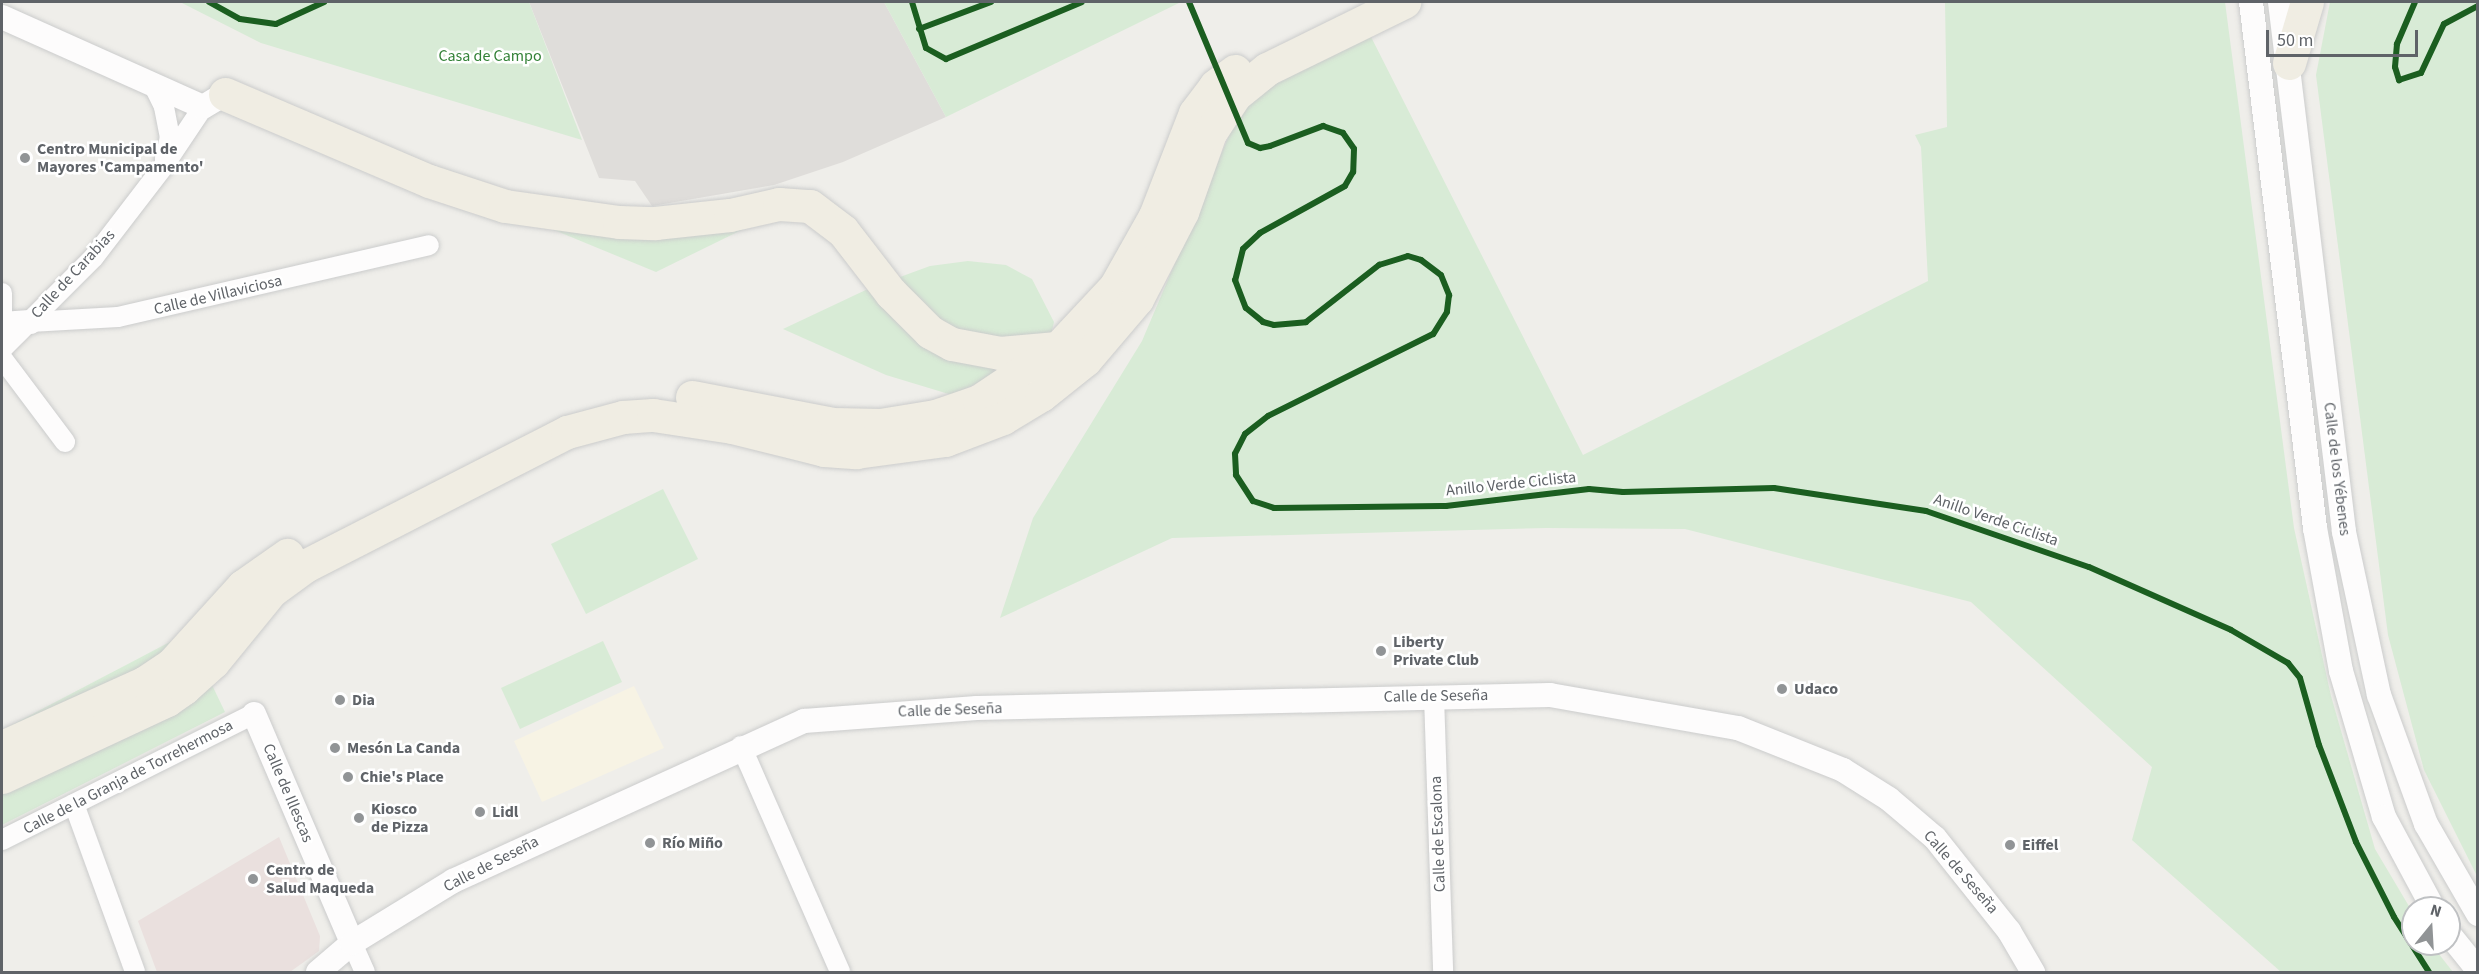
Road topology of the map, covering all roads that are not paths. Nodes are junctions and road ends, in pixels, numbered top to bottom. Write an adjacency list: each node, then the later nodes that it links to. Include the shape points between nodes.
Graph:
1 (1366, 2): 15 (highway, via 1249,60 1215,86 1195,112 1155,216 1115,287)
2 (1404, 2): 23 (highway, via 1268,69 1235,95 1210,134 1182,212 1137,299 1085,360 1041,395 1003,418 945,440 856,452 824,450 732,427 653,415 623,417 567,432 305,566 271,591 213,662 167,700)
3 (2251, 2): 26 (street, Calle de los Yébenes, via 2315,528 2341,671 2388,826)
4 (2280, 2): 7 (street, Calle de los Yébenes)
5 (2307, 2): 7 (highway)
6 (2, 17): 8 (street)
7 (2289, 63): 27 (street, Calle de los Yébenes, via 2344,532 2379,695 2426,824)
8 (143, 79): 9 (street); 10 (street, via 164,107 170,137)
9 (214, 100): 10 (street, Calle de Carabias); 15 (highway, via 505,206 608,221 655,223 730,215 779,204 810,206 843,231 891,293 930,332 952,344 1000,354)
10 (163, 167): 13 (street, Calle de Carabias, via 94,257)
11 (429, 244): 13 (street, Calle de Villaviciosa, via 118,317)
12 (2, 293): 14 (street, Calle de Villaviciosa)
13 (30, 322): 14 (street, Calle de Villaviciosa); 16 (street, Calle de Carabias)
14 (2, 327)
15 (1058, 348): 22 (highway, via 979,401 935,416 880,425 834,424 687,396 620,397 570,411 263,568 171,666 144,683)
16 (2, 349)
17 (2, 358): 18 (street)
18 (64, 442)
19 (1434, 696): 21 (street, Calle de Seseña, via 877,713 804,721); 35 (street, Calle de Escalona); 36 (street, Calle de Seseña, via 1550,695 1594,700 1738,728 1822,760 1888,799 1935,838 2009,931)
20 (254, 714): 24 (street, Calle de la Granja de Torrehermosa); 28 (street, Calle de Illescas)
21 (741, 746): 28 (street, Calle de Seseña, via 453,881); 34 (street)
22 (2, 747)
23 (2, 777)
24 (74, 804): 25 (street, Calle de la Granja de Torrehermosa); 31 (street)
25 (2, 840)
26 (2426, 896)
27 (2478, 914)
28 (352, 943): 32 (street, Calle de Seseña); 33 (street, Calle de Illescas)
29 (2461, 949): 30 (street)
30 (2478, 970)
31 (135, 972)
32 (318, 972)
33 (365, 972)
34 (840, 972)
35 (1443, 972)
36 (2033, 972)

